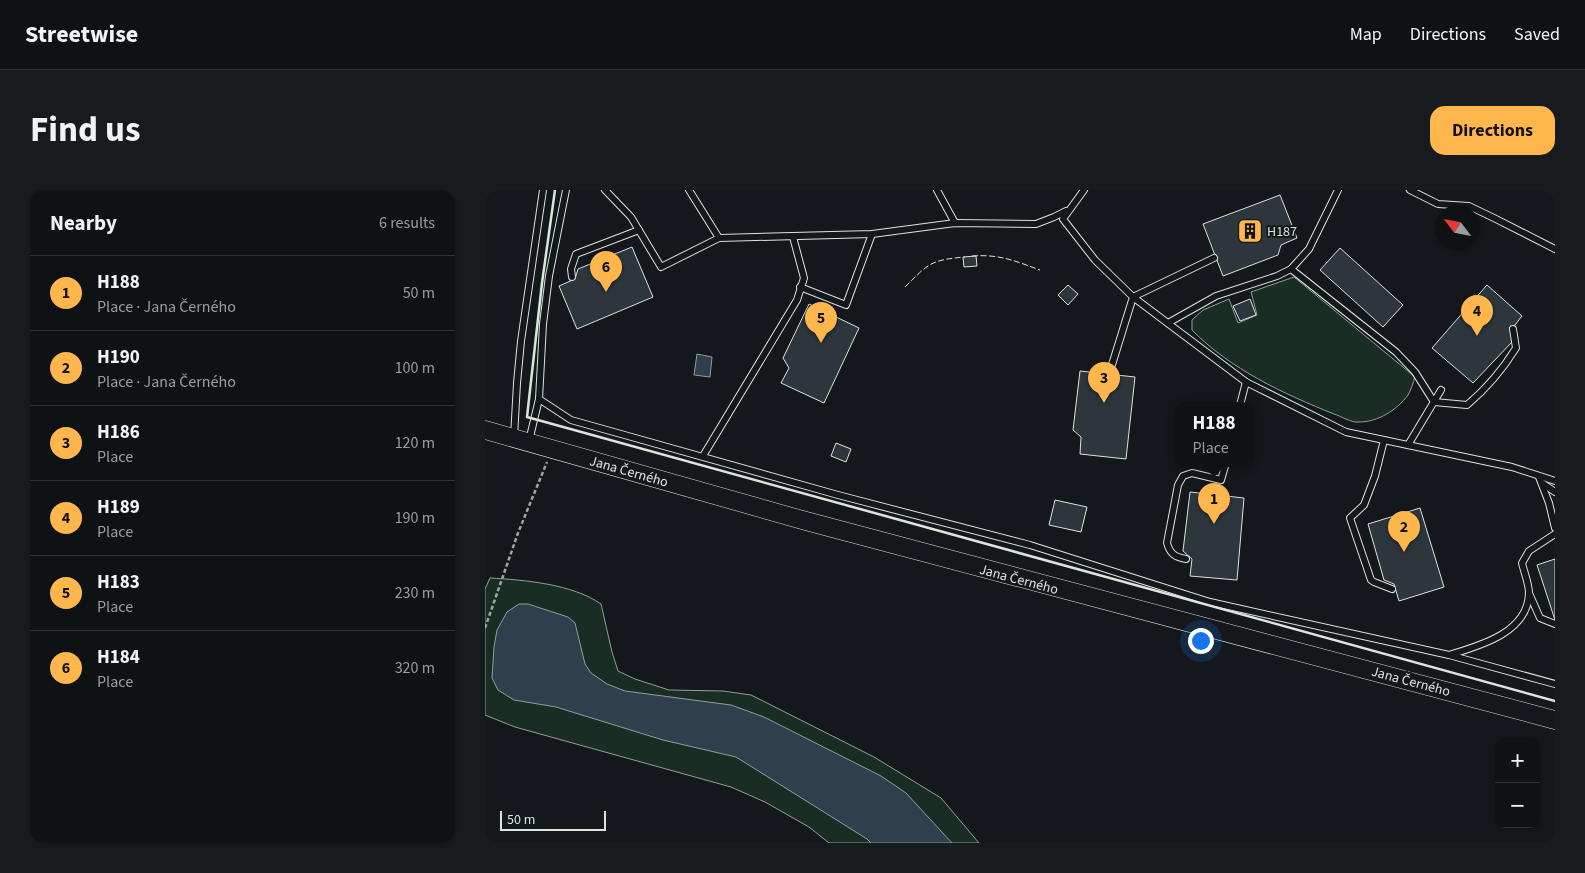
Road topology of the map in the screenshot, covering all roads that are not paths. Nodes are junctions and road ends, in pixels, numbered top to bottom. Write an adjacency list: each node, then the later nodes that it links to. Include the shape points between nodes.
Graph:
1 (543, 190): 30 (lane, via 517,383)
2 (566, 190): 26 (lane, via 549,276)
3 (605, 190): 11 (lane)
4 (689, 190): 14 (lane)
5 (937, 190): 10 (lane)
6 (1084, 190): 9 (lane)
7 (1338, 190): 17 (lane, via 1309,249)
8 (1410, 190): 15 (lane, via 1438,204 1469,206)
9 (1069, 209): 10 (lane, via 1036,224); 20 (lane, via 1063,219 1065,224 1095,260)
10 (955, 223): 12 (lane)
11 (639, 230): 14 (lane, via 661,267); 18 (lane, via 576,254)
12 (872, 234): 13 (lane); 19 (lane, via 846,305)
13 (793, 236): 14 (lane); 19 (lane, via 804,278)
14 (719, 238)
15 (1555, 249)
16 (1215, 258): 20 (lane)
17 (1291, 269): 21 (lane, via 1216,296); 28 (lane, via 1396,352 1415,372)
18 (572, 277)
19 (801, 287): 33 (lane, via 797,300)
20 (1133, 297): 21 (lane); 23 (lane)
21 (1168, 323): 24 (lane)
22 (1513, 329): 28 (lane, via 1517,348 1478,396 1467,405)
23 (1111, 368)
24 (1246, 382): 27 (lane); 31 (lane, via 1346,432)
25 (1441, 390): 28 (lane)
26 (539, 399): 30 (lane); 33 (lane, via 571,420)
27 (1242, 402)
28 (1434, 402): 32 (lane)
29 (485, 430): 30 (street, Jana Černého)
30 (521, 440): 46 (street, Jana Černého, via 816,524)
31 (1384, 440): 32 (lane); 41 (lane, via 1364,505 1350,518 1371,580)
32 (1408, 445): 35 (lane, via 1512,467)
33 (703, 456): 44 (lane, via 1030,545 1210,602)
34 (1224, 467): 40 (lane, via 1221,480 1192,473 1183,476 1178,485 1167,543 1177,557)
35 (1541, 480): 36 (lane); 37 (lane); 38 (lane)
36 (1555, 481)
37 (1555, 492)
38 (1555, 528)
39 (1555, 534): 42 (lane, via 1529,551 1522,563)
40 (1187, 559)
41 (1392, 589)
42 (1529, 593): 43 (lane, via 1540,618); 44 (lane, via 1521,616 1508,631 1482,646)
43 (1555, 624)
44 (1449, 655): 45 (lane)
45 (1555, 684)
46 (1555, 720)

